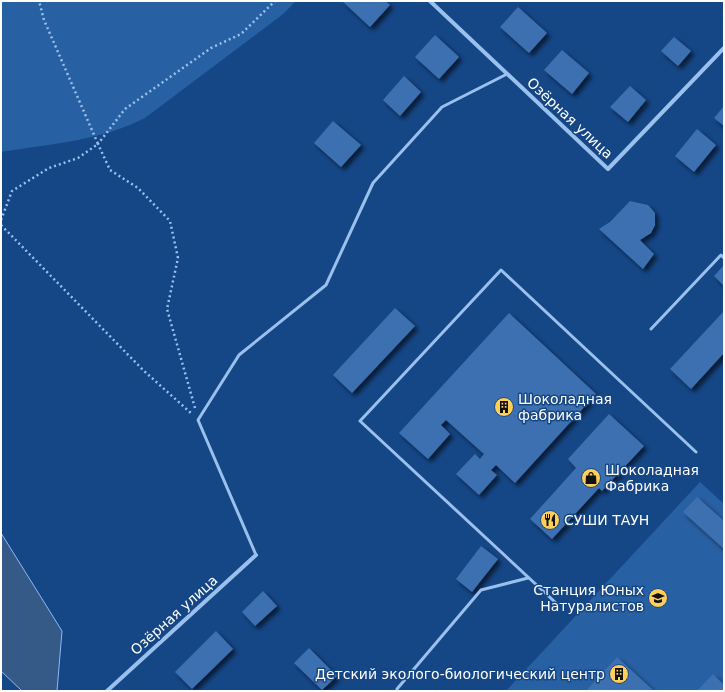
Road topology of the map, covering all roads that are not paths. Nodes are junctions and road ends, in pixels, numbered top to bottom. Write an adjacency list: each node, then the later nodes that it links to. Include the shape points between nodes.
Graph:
1 (430, 1): 3 (street, Озёрная улица)
2 (724, 48): 3 (street, Озёрная улица, via 608,169)
3 (507, 74): 7 (lane, via 442,108 373,183 326,285 239,355 198,420)
4 (724, 258): 5 (lane, via 721,254)
5 (651, 329)
6 (696, 452): 8 (lane, via 501,270 360,421)
7 (256, 555): 11 (street, Озёрная улица)
8 (528, 578): 9 (lane); 10 (lane, via 481,590)
9 (556, 604)
10 (397, 689)
11 (107, 691)

